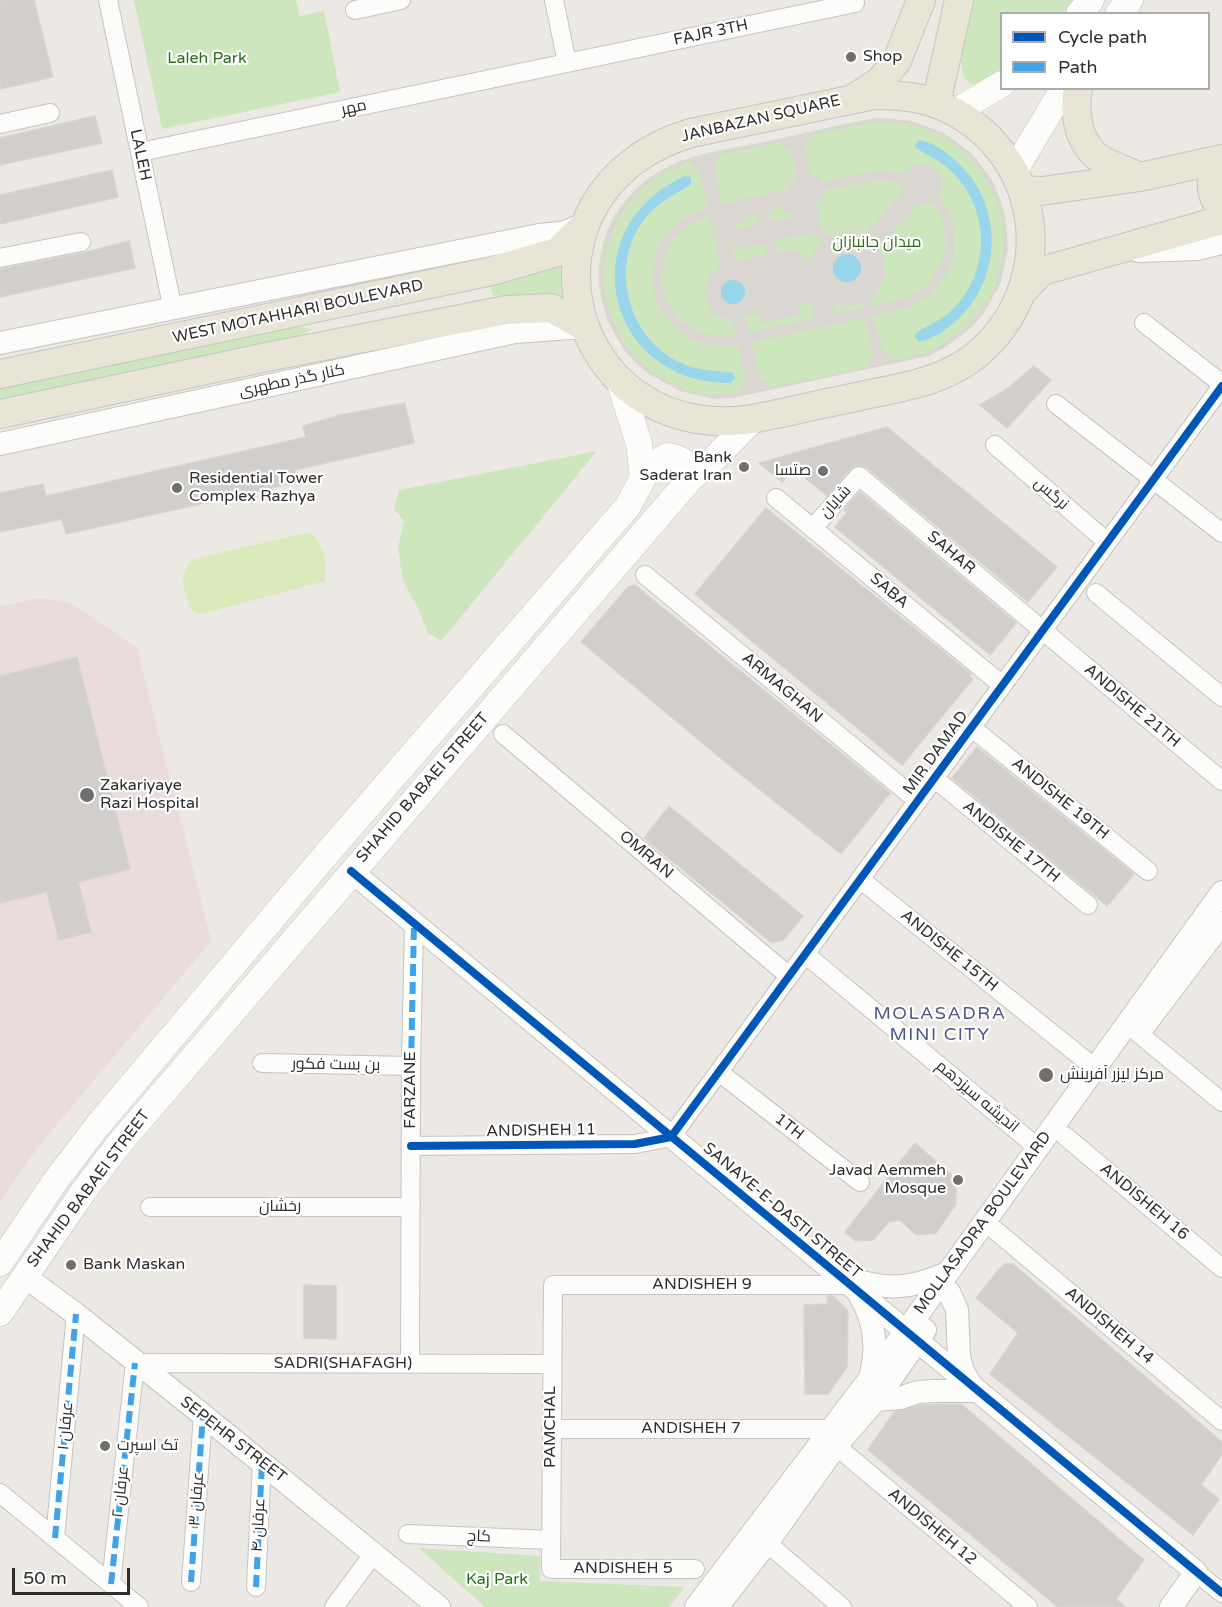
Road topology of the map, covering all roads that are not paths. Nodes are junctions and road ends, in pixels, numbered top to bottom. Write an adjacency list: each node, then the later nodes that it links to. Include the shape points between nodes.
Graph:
1 (108, 0): 20 (street, LALEH)
2 (401, 0): 9 (street)
3 (554, 0): 12 (street)
4 (921, 0): 16 (main road, via 897,61 880,81)
5 (959, 0): 17 (main road)
6 (1091, 0): 10 (main road)
7 (1130, 0): 11 (main road)
8 (855, 3): 12 (street, FAJR 3TH)
9 (355, 10)
10 (1081, 12)
11 (1121, 12)
12 (567, 63): 20 (street, مهر)
13 (1000, 85): 17 (main road)
14 (1063, 90): 23 (main road)
15 (1078, 90): 22 (main road, via 1075,103 1082,137 1095,155)
16 (854, 98): 17 (main road, JANBAZAN SQUARE, via 895,95); 26 (main road, JANBAZAN SQUARE, via 690,133 652,148 612,181)
17 (945, 108): 23 (main road, JANBAZAN SQUARE, via 988,137)
18 (50, 113): 19 (street)
19 (0, 124)
20 (140, 152): 33 (street, LALEH)
21 (1221, 159): 22 (main road); 24 (main road, via 1211,183)
22 (1140, 177): 23 (main road, via 1042,191)
23 (1018, 180): 32 (main road, JANBAZAN SQUARE, via 1030,220 1031,251)
24 (1222, 209)
25 (1222, 220): 29 (main road)
26 (585, 225): 31 (main road, WEST MOTAHHARI BOULEVARD, via 557,252); 33 (street); 36 (main road, JANBAZAN SQUARE, via 576,266 576,287)
27 (81, 242): 30 (street)
28 (1222, 243): 29 (street, via 1197,249)
29 (1103, 253): 32 (main road, via 1042,271)
30 (0, 258)
31 (449, 280): 34 (main road, via 462,301); 38 (main road, WEST MOTAHHARI BOULEVARD)
32 (1022, 292): 43 (main road, JANBAZAN SQUARE, via 1014,311 989,344 936,378)
33 (173, 310): 37 (street)
34 (456, 319): 36 (main road, via 506,310 551,308); 42 (main road)
35 (1144, 323): 40 (street)
36 (585, 327): 39 (main road, JANBAZAN SQUARE, via 605,364); 44 (street, کنار گذر مطهری, via 515,332)
37 (0, 344)
38 (0, 375)
39 (619, 380): 43 (main road, JANBAZAN SQUARE, via 671,413 712,422); 47 (main road, via 639,444)
40 (1222, 385): 49 (street, MIR DAMAD)
41 (1056, 404): 49 (street)
42 (0, 414)
43 (753, 419): 48 (main road, SHAHID BABAEI STREET)
44 (0, 444)
45 (995, 445): 53 (street, نرگس)
46 (859, 476): 51 (street, شایان); 56 (street, SAHAR)
47 (643, 478): 48 (main road, SHAHID BABAEI STREET, via 653,464 667,456 684,462); 87 (main road, SHAHID BABAEI STREET, via 628,506 98,1125)
48 (691, 478): 64 (main road, SHAHID BABAEI STREET)
49 (1154, 480): 52 (street); 53 (street, MIR DAMAD)
50 (776, 498): 51 (street, SABA)
51 (813, 528): 57 (street, SABA)
52 (1222, 533)
53 (1107, 542): 56 (street, MIR DAMAD)
54 (645, 575): 63 (street, ARMAGHAN)
55 (1096, 593): 58 (street)
56 (1042, 631): 57 (street, MIR DAMAD); 62 (street, ANDISHE 21TH)
57 (1002, 685): 59 (street, MIR DAMAD)
58 (1222, 697)
59 (971, 727): 61 (street, MIR DAMAD); 65 (street, ANDISHE 19TH)
60 (503, 734): 72 (street, OMRAN)
61 (934, 778): 63 (street, MIR DAMAD); 68 (street, ANDISHE 17TH)
62 (1222, 781)
63 (918, 801): 66 (street, MIR DAMAD)
64 (351, 871): 69 (street, SANAYE-E-DASTI STREET); 89 (main road, SHAHID BABAEI STREET, via 119,1144)
65 (1148, 871)
66 (860, 879): 71 (street, MIR DAMAD); 76 (street, ANDISHE 15TH)
67 (1222, 892): 70 (street, MOLLASADRA BOULEVARD)
68 (1088, 905)
69 (414, 924): 75 (street, FARZANE); 80 (street, SANAYE-E-DASTI STREET)
70 (1215, 928): 73 (street, MOLLASADRA BOULEVARD); 76 (street, MOLLASADRA BOULEVARD)
71 (805, 954): 72 (street, MIR DAMAD); 82 (street, اندیشه سیزدهم)
72 (789, 976): 77 (street, MIR DAMAD)
73 (1138, 1034): 78 (street); 79 (street, MOLLASADRA BOULEVARD)
74 (262, 1063): 75 (street, بن بست فكور)
75 (411, 1066): 81 (street, FARZANE)
76 (1095, 1068): 82 (street, MOLLASADRA BOULEVARD)
77 (718, 1072): 80 (street, MIR DAMAD); 83 (street, 1TH)
78 (1222, 1102)
79 (1065, 1136): 86 (street, MOLLASADRA BOULEVARD); 88 (street, ANDISHEH 16)
80 (671, 1137): 81 (street, ANDISHEH 11, via 635,1144); 91 (street, SANAYE-E-DASTI STREET)
81 (411, 1146): 85 (street, FARZANE)
82 (1038, 1148): 90 (street, MOLLASADRA BOULEVARD)
83 (860, 1182)
84 (150, 1207): 85 (street, رخشان)
85 (411, 1207): 97 (street, FARZANE)
86 (995, 1230): 90 (street, MOLLASADRA BOULEVARD); 103 (street, ANDISHEH 14)
87 (0, 1263)
88 (1222, 1268)
89 (24, 1276): 93 (main road, SHAHID BABAEI STREET); 94 (street, SEPEHR STREET)
90 (948, 1282): 91 (street, via 894,1287); 95 (street, MOLLASADRA BOULEVARD); 100 (street, via 957,1310 959,1356)
91 (849, 1284): 92 (street, ANDISHEH 9); 95 (street, SANAYE-E-DASTI STREET); 99 (street, via 870,1317 875,1345)
92 (553, 1285): 98 (street, PAMCHAL)
93 (0, 1313)
94 (76, 1314): 96 (street, SEPEHR STREET); 109 (street, عرفان ۱)
95 (912, 1336): 99 (street, MOLLASADRA BOULEVARD); 100 (street, SANAYE-E-DASTI STREET); 101 (street, MOLLASADRA BOULEVARD)
96 (135, 1363): 97 (street, SADRI(SHAFAGH)); 102 (street, SEPEHR STREET); 117 (street, عرفان ۲)
97 (410, 1364): 98 (street, SADRI(SHAFAGH))
98 (551, 1364): 104 (street, PAMCHAL)
99 (870, 1377): 105 (street, MOLLASADRA BOULEVARD)
100 (975, 1389): 101 (street, via 926,1391); 115 (street, SANAYE-E-DASTI STREET)
101 (876, 1400): 105 (street, MOLLASADRA BOULEVARD)
102 (203, 1415): 106 (street, SEPEHR STREET); 116 (street, عرفان ۳)
103 (1222, 1421)
104 (551, 1429): 105 (street, ANDISHEH 7); 110 (street, PAMCHAL)
105 (833, 1438): 111 (street, MOLLASADRA BOULEVARD); 123 (street, MOLLASADRA BOULEVARD); 126 (street, ANDISHEH 12)
106 (262, 1463): 112 (street, SEPEHR STREET); 118 (street, عرفان ۴)
107 (0, 1492): 109 (street)
108 (408, 1534): 110 (street, کاج)
109 (56, 1538): 117 (street)
110 (551, 1540): 113 (street, PAMCHAL)
111 (767, 1543): 124 (street, MOLLASADRA BOULEVARD); 125 (street)
112 (374, 1553): 121 (street); 122 (street, SEPEHR STREET)
113 (551, 1569): 114 (street, ANDISHEH 5)
114 (695, 1569)
115 (1196, 1572): 119 (street); 127 (street)
116 (191, 1582)
117 (111, 1584): 120 (street)
118 (256, 1587)
119 (1222, 1593)
120 (139, 1607)
121 (334, 1607)
122 (439, 1607)
123 (696, 1607)
124 (717, 1607)
125 (842, 1607)
126 (1028, 1607)
127 (1171, 1607)

